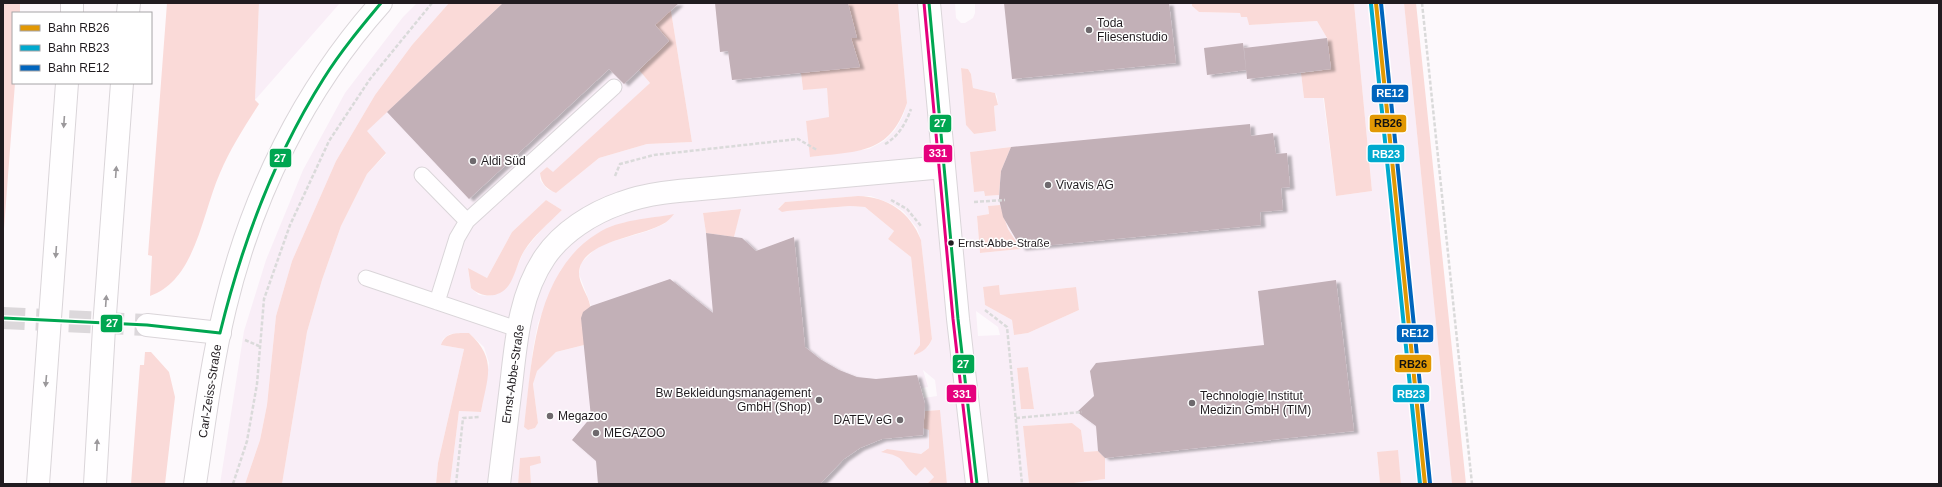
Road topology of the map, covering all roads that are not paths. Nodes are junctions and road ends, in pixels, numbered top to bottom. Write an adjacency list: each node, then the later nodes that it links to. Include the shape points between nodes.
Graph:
1 (381, 3): 13 (main road, Carl-Zeiss-Straße, via 338,55 293,128 259,201 234,276)
2 (929, 3): 6 (main road)
3 (67, 84): 14 (main road, one-way to 14)
4 (122, 84): 15 (main road, one-way to 4)
5 (614, 87): 8 (lane)
6 (944, 167): 12 (main road, Ernst-Abbe-Straße, via 688,191 621,202 592,215 575,227 544,257 529,289); 18 (main road)
7 (422, 175): 8 (lane)
8 (467, 221): 10 (lane, via 457,238)
9 (366, 278): 10 (lane)
10 (437, 302): 12 (lane)
11 (147, 325): 13 (main road)
12 (517, 329): 17 (main road, Ernst-Abbe-Straße)
13 (220, 333): 16 (main road, Carl-Zeiss-Straße)
14 (38, 484)
15 (95, 484)
16 (195, 484)
17 (499, 484)
18 (977, 484)

